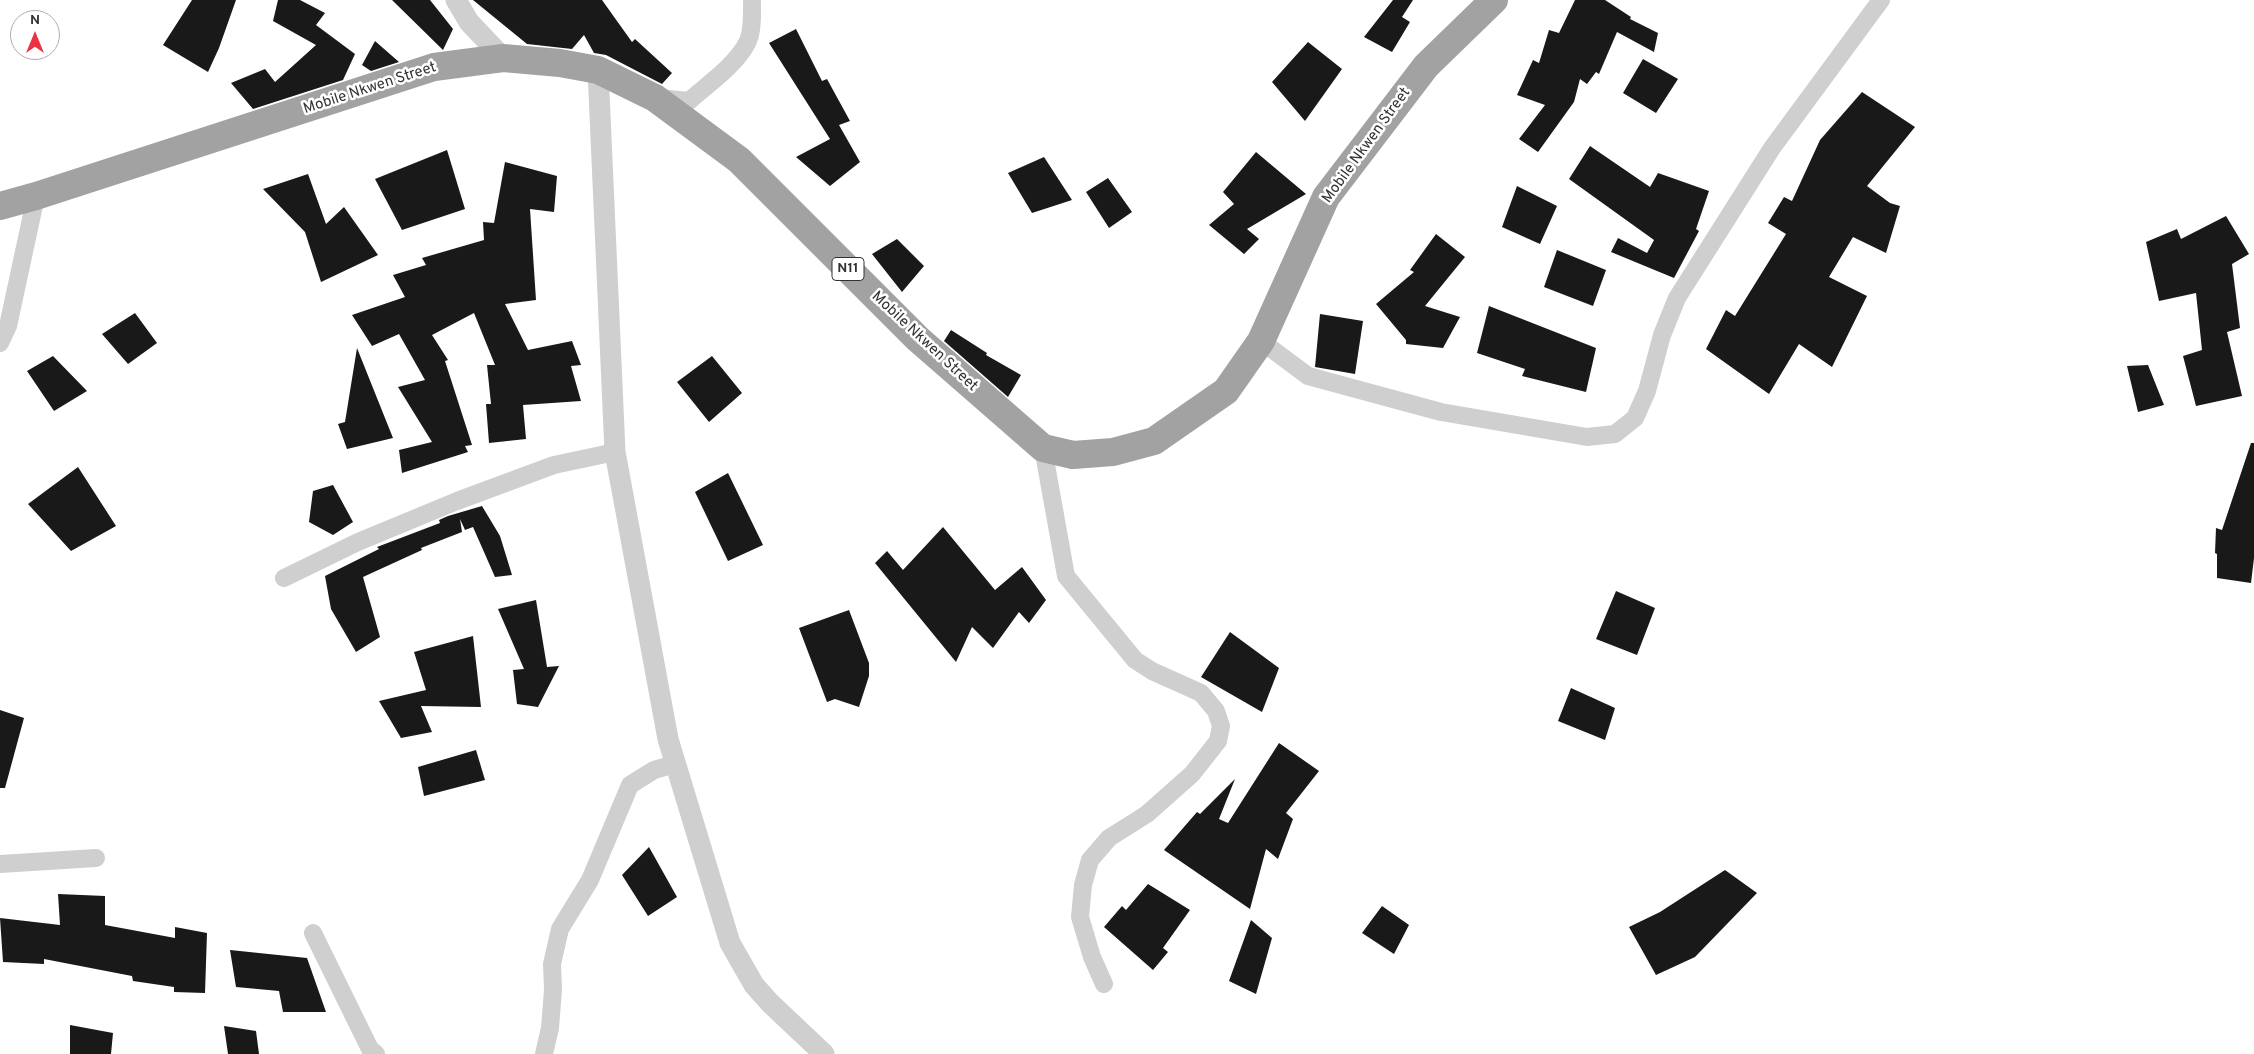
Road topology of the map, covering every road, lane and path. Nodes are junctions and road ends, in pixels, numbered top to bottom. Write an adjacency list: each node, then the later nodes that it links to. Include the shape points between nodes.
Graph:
1 (456, 0): 5 (street, via 469,22)
2 (752, 0): 7 (street, via 748,42 728,66 689,101)
3 (1494, 0): 10 (highway, Mobile Nkwen Street / N11, via 1426,66 1326,197)
4 (1881, 0): 10 (street, via 1772,148 1677,298 1635,418 1615,434 1587,437 1431,409 1308,376)
5 (503, 58): 6 (highway, Mobile Nkwen Street / N11); 8 (highway, Mobile Nkwen Street / N11, via 434,67)
6 (598, 70): 7 (highway, Mobile Nkwen Street / N11); 13 (street)
7 (655, 98): 12 (highway, Mobile Nkwen Street / N11, via 739,160 918,339)
8 (36, 196): 9 (highway, Mobile Nkwen Street / N11); 11 (street, via 8,326)
9 (0, 206)
10 (1261, 341): 12 (highway, Mobile Nkwen Street / N11, via 1226,391 1154,441 1114,452 1074,456)
11 (0, 344)
12 (1043, 448): 19 (street, via 1066,576 1135,660 1201,693 1216,711 1221,726 1218,741 1192,774 1147,814 1109,838 1090,860 1082,885 1080,918)
13 (615, 452): 14 (street, via 554,465 457,501 358,542); 15 (street)
14 (284, 578)
15 (675, 764): 21 (street, via 654,770 630,785 590,880 560,929 552,964 550,1028); 22 (street, via 730,943 754,985)
16 (96, 858): 17 (street)
17 (0, 864)
18 (313, 933): 20 (street, via 370,1049)
19 (1104, 984)
20 (376, 1054)
21 (544, 1054)
22 (824, 1054)

